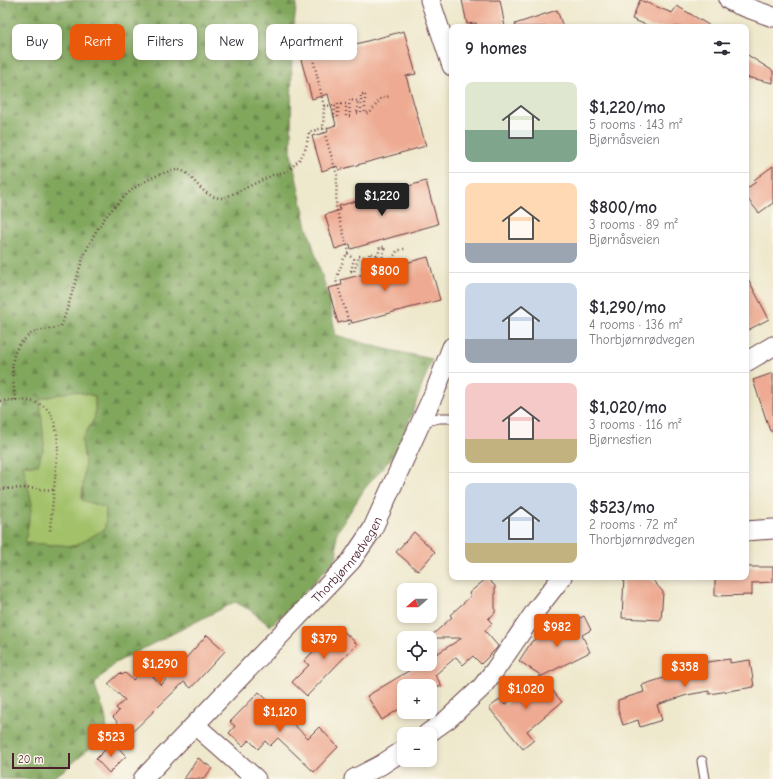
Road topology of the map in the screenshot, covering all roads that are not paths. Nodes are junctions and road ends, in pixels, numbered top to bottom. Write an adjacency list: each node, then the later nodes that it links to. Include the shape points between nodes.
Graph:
1 (430, 0): 4 (street)
2 (729, 0): 3 (street)
3 (773, 17)
4 (449, 56)
5 (773, 346): 7 (street)
6 (449, 354): 9 (street, Thorbjørnrødvegen)
7 (749, 360)
8 (449, 418): 9 (lane)
9 (421, 422): 13 (street, Thorbjørnrødvegen, via 372,530 351,561)
10 (773, 529): 11 (street)
11 (749, 530)
12 (560, 580): 14 (street, via 481,688)
13 (194, 725): 17 (street, Thorbjørnrødvegen); 18 (street)
14 (437, 727)
15 (397, 755): 19 (street)
16 (702, 761): 20 (lane)
17 (143, 779)
18 (256, 779)
19 (354, 779)
20 (705, 779)

